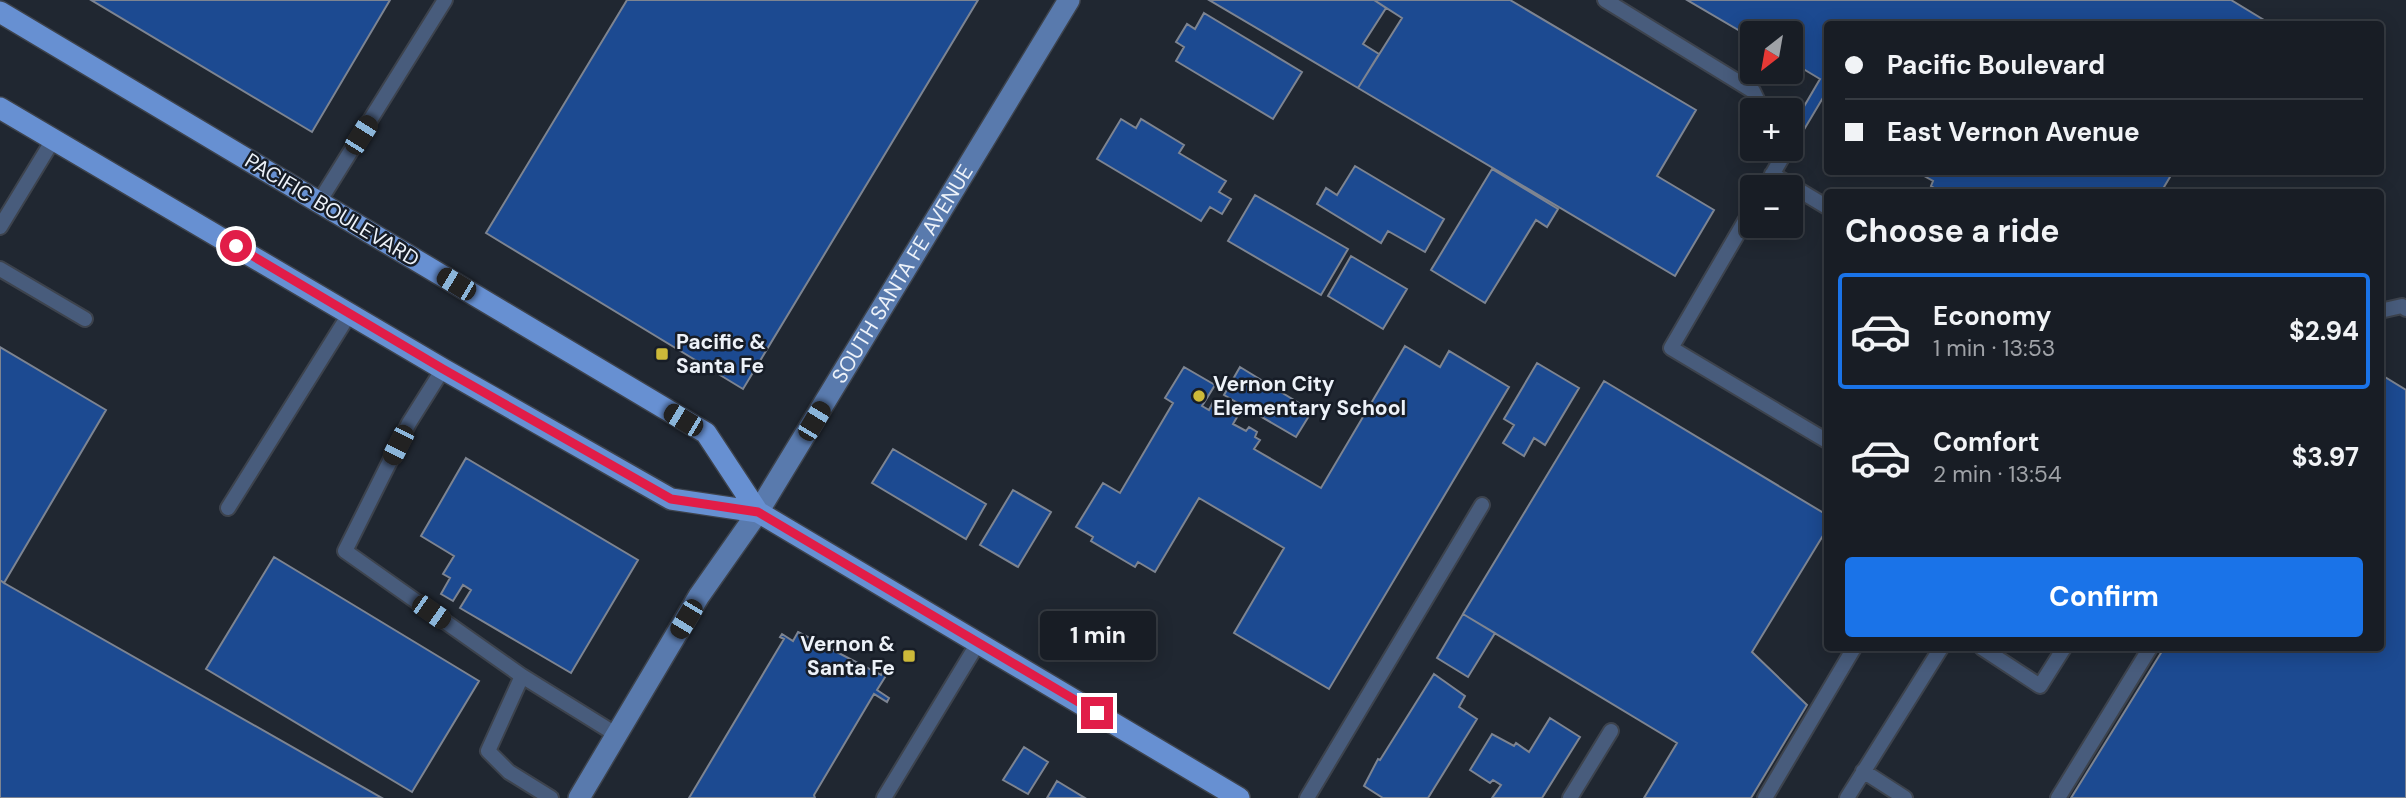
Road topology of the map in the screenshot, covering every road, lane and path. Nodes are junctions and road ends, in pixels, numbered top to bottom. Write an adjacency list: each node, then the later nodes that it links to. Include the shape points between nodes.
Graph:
1 (445, 0): 10 (lane)
2 (1069, 0): 23 (main road, SOUTH SANTA FE AVENUE)
3 (1605, 0): 5 (lane, via 1753,90)
4 (0, 12): 10 (main road, PACIFIC BOULEVARD)
5 (1757, 98)
6 (0, 108): 7 (main road)
7 (53, 139): 12 (lane); 17 (main road)
8 (1780, 161): 9 (lane)
9 (1772, 174): 11 (lane)
10 (319, 202): 23 (main road, PACIFIC BOULEVARD, via 706,433)
11 (1824, 205)
12 (0, 228)
13 (1740, 230): 20 (lane, via 1671,348)
14 (0, 269): 18 (lane)
15 (2406, 309): 16 (lane)
16 (2384, 310)
17 (350, 313): 19 (main road); 22 (lane)
18 (85, 319)
19 (443, 369): 23 (main road, via 671,499); 30 (lane, via 345,551)
20 (1824, 439)
21 (1482, 505): 38 (lane)
22 (228, 508)
23 (758, 512): 24 (main road); 32 (main road, SOUTH SANTA FE AVENUE, via 699,596)
24 (978, 643): 36 (lane); 37 (main road)
25 (1852, 651): 40 (lane)
26 (1939, 651): 33 (lane)
27 (1987, 651): 28 (lane, via 2040,685)
28 (2062, 651)
29 (2148, 651): 43 (lane)
30 (522, 676): 32 (lane); 34 (lane, via 488,751 509,772)
31 (1611, 731): 39 (lane)
32 (617, 735): 35 (main road, SOUTH SANTA FE AVENUE)
33 (1863, 771): 41 (lane); 42 (lane)
34 (551, 798)
35 (579, 798)
36 (884, 798)
37 (1239, 798)
38 (1307, 798)
39 (1570, 798)
40 (1765, 798)
41 (1847, 798)
42 (1905, 798)
43 (2058, 798)

